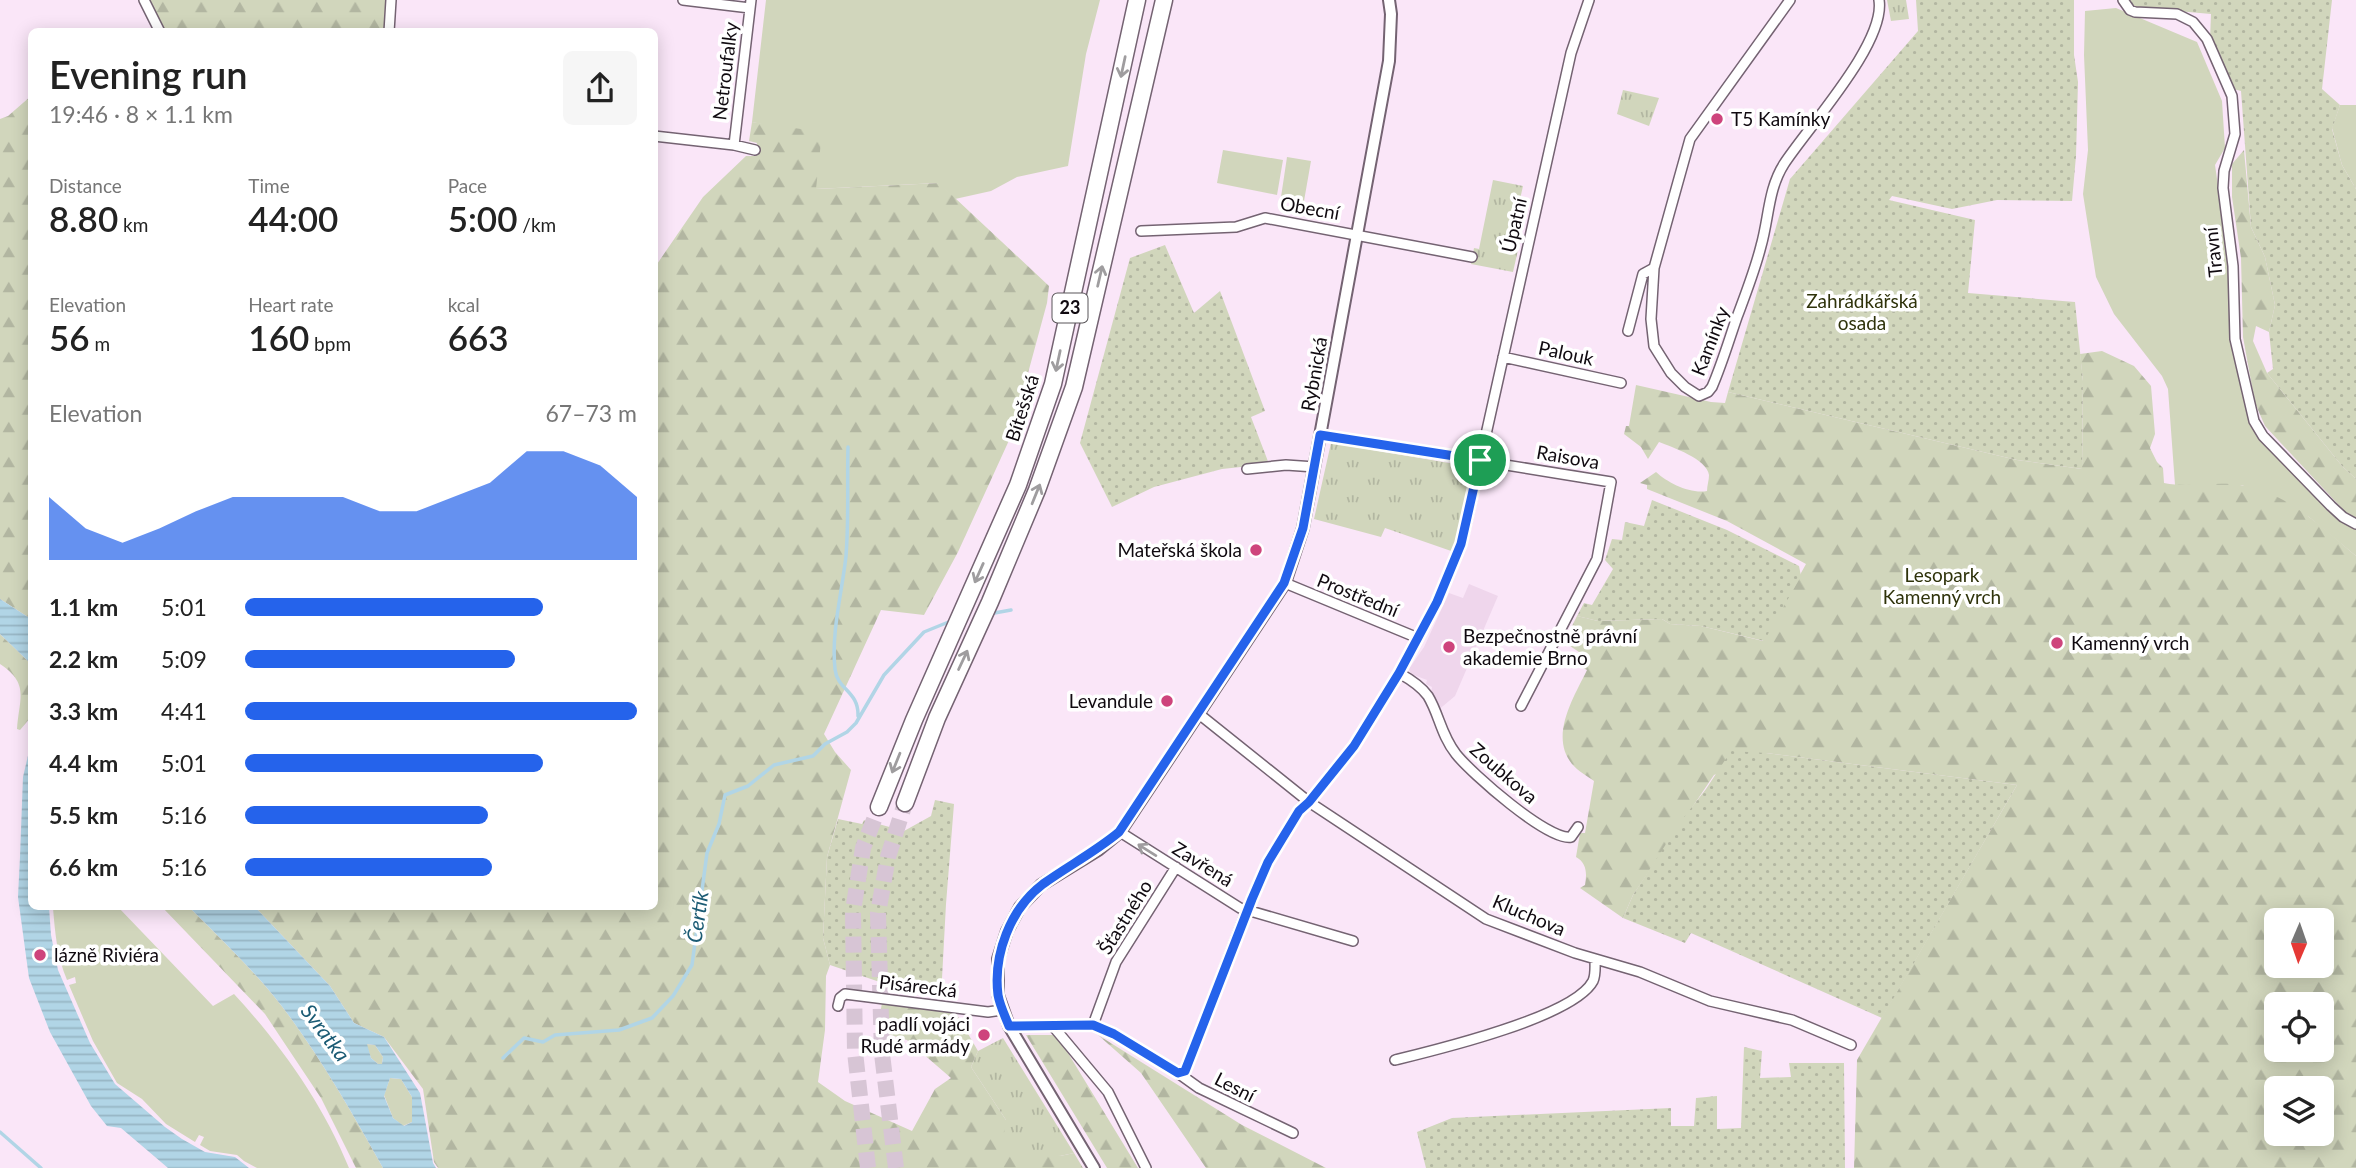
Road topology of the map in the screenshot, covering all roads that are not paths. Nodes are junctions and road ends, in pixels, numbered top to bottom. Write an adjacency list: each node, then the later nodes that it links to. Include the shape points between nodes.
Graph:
1 (144, 0): 13 (street)
2 (391, 0): 14 (street)
3 (683, 0): 12 (street)
4 (1137, 0): 38 (highway, Bítešská / 23, one-way to 38, via 1053,384 1018,485)
5 (1164, 0): 15 (highway, 23)
6 (1170, 0): 15 (highway)
7 (1389, 0): 20 (street, Rybnická, via 1389,61)
8 (1589, 0): 24 (street, Úpatní, via 1571,53)
9 (1790, 0): 22 (street, Kamínky, via 1690,139)
10 (1879, 0): 22 (street, Kamínky, via 1876,29 1774,183 1752,280 1716,377 1703,396 1685,387 1654,346)
11 (2123, 0): 30 (street, Travní, via 2135,12 2177,14 2200,28 2232,96 2235,134 2223,187 2233,266 2235,339 2255,421 2263,436 2331,506)
12 (750, 4): 17 (street, Netroufalky)
13 (158, 28)
14 (389, 28)
15 (1153, 50): 37 (highway, 23, one-way to 15, via 937,718 1037,490 1074,387)
16 (658, 136): 17 (street, Netroufalky)
17 (734, 145): 18 (street, Netroufalky)
18 (755, 150)
19 (1141, 231): 20 (street, Obecní, via 1236,227 1265,218)
20 (1357, 234): 21 (street, Obecní); 26 (street, Rybnická)
21 (1472, 257)
22 (1654, 268): 23 (street, via 1643,274)
23 (1628, 331)
24 (1503, 358): 25 (street, Palouk); 27 (street, Úpatní)
25 (1621, 383)
26 (1320, 435): 27 (street, Raisova); 28 (street, Rybnická)
27 (1480, 460): 32 (street, via 1461,544); 34 (street, Raisova, via 1611,482 1597,559)
28 (1315, 467): 29 (street); 31 (street, Rybnická, via 1303,528)
29 (1247, 469)
30 (2356, 524)
31 (1284, 583): 32 (street, Prostřední); 35 (street, Rybnická)
32 (1418, 638): 33 (street)
33 (1399, 673): 36 (street, via 1354,746); 39 (street, Zoubkova, via 1428,696 1443,734 1474,773 1523,814 1561,837 1571,837)
34 (1521, 706)
35 (1199, 714): 36 (street, Kluchova); 40 (street, Rybnická)
36 (1309, 802): 42 (street, via 1281,840); 44 (street, Kluchova, via 1486,919)
37 (905, 803)
38 (879, 807)
39 (1578, 827)
40 (1119, 832): 41 (street, Zavřená, one-way to 40); 46 (street, Rybnická, via 1041,885 1020,907 998,960)
41 (1176, 867): 42 (street, Zavřená); 48 (street, Šťastného, via 1116,962)
42 (1247, 911): 43 (street, Zavřená); 52 (street, via 1185,1071)
43 (1353, 941)
44 (1595, 959): 50 (street, Kluchova, via 1710,1001 1792,1020); 51 (street, via 1593,980 1564,1004 1461,1044)
45 (838, 1006): 46 (street, Pisárecká, via 845,994)
46 (1002, 1010): 49 (street, Rybnická)
47 (1052, 1025): 48 (street, Lesní); 49 (street, Lesní); 55 (street, via 1108,1093)
48 (1093, 1025): 52 (street, Lesní)
49 (1009, 1026): 54 (street)
50 (1851, 1045)
51 (1395, 1060)
52 (1178, 1073): 53 (street, Lesní, via 1199,1088)
53 (1293, 1133)
54 (1094, 1168)
55 (1146, 1168)

